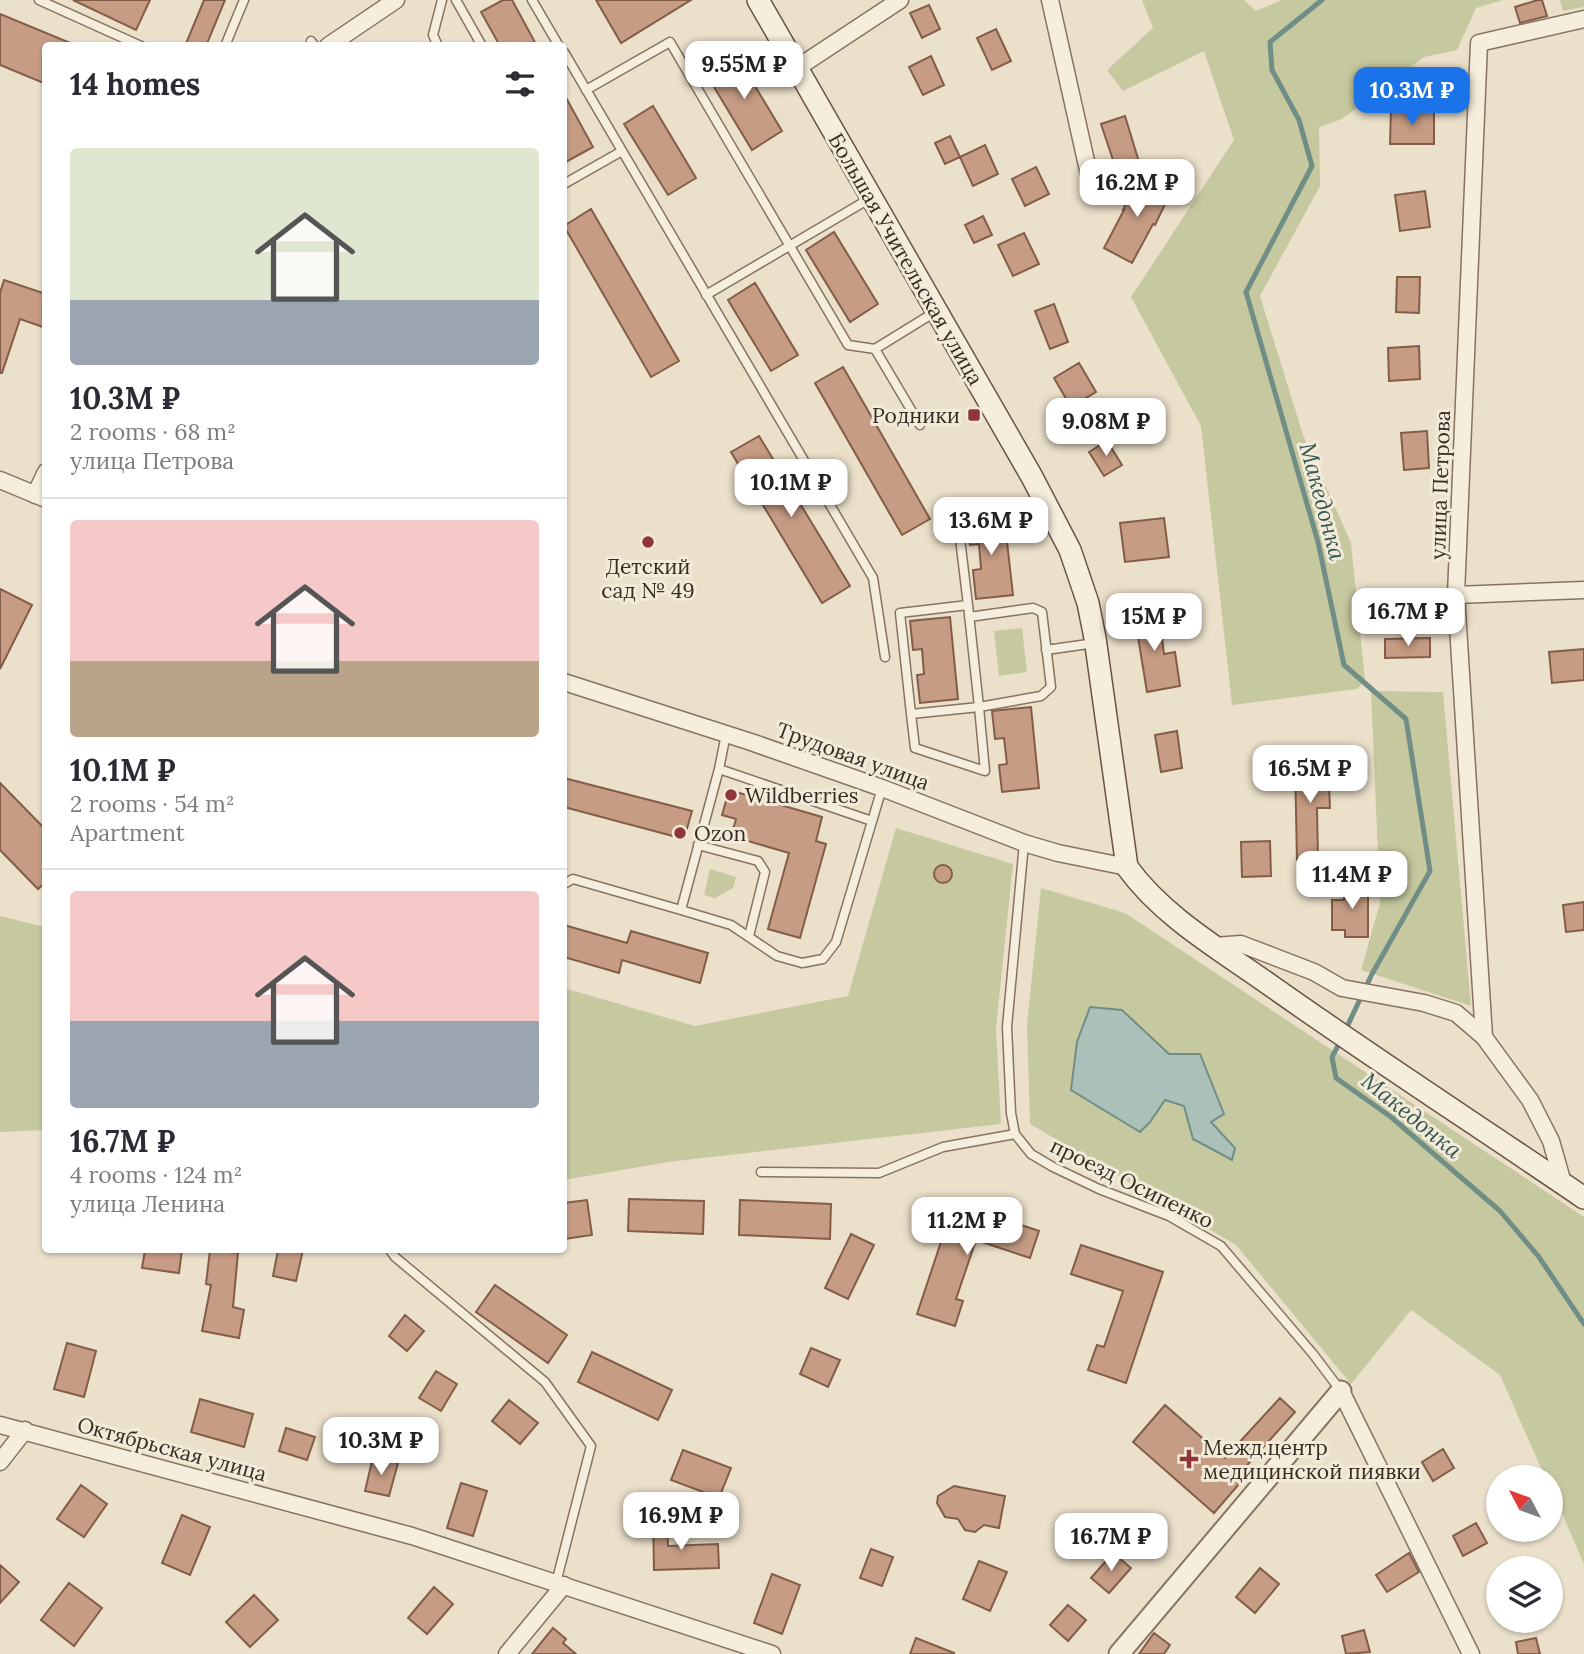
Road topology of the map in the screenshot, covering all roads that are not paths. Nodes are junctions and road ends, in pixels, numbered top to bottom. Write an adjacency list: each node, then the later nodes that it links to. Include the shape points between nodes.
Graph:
1 (40, 0): 11 (lane)
2 (244, 0): 12 (lane)
3 (396, 0): 13 (street)
4 (442, 0): 14 (lane, via 433,35)
5 (456, 0): 15 (lane)
6 (532, 0): 16 (lane)
7 (758, 0): 18 (main road, Большая Учительская улица)
8 (900, 0): 18 (street)
9 (1050, 0): 21 (street)
10 (1584, 19): 33 (street, улица Петрова, via 1479,43)
11 (132, 42)
12 (227, 42)
13 (334, 42)
14 (436, 42)
15 (480, 42)
16 (557, 42)
17 (567, 57): 19 (lane)
18 (797, 68): 23 (main road, Большая Учительская улица)
19 (586, 90): 20 (lane); 24 (lane, via 670,41)
20 (622, 151): 22 (lane); 25 (lane)
21 (1090, 179)
22 (567, 182)
23 (871, 197): 24 (lane); 26 (main road, Большая Учительская улица)
24 (788, 246): 25 (lane); 27 (lane, via 848,345)
25 (706, 295): 38 (lane, via 873,578)
26 (936, 311): 27 (lane); 36 (main road, Большая Учительская улица, via 1070,550)
27 (875, 349): 28 (lane)
28 (920, 425)
29 (0, 480): 30 (street)
30 (40, 497)
31 (992, 510): 34 (lane, via 957,514)
32 (1584, 590): 33 (street)
33 (1456, 595): 53 (street, улица Петрова)
34 (968, 605): 35 (lane); 41 (lane, via 900,613)
35 (969, 617): 37 (lane, via 1034,608 1042,612); 40 (lane)
36 (1096, 643): 37 (lane); 48 (main road, Большая Учительская улица)
37 (1046, 650): 40 (lane, via 1051,687 1041,696)
38 (885, 657)
39 (567, 683): 42 (street, Трудовая улица)
40 (979, 707): 41 (lane); 41 (lane, via 985,771 915,748)
41 (911, 714)
42 (726, 734): 43 (lane); 44 (street, Трудовая улица)
43 (719, 769): 45 (lane); 47 (lane)
44 (882, 788): 45 (lane); 46 (street, Трудовая улица)
45 (872, 821): 51 (lane, via 836,942 824,959 802,963 778,956)
46 (1024, 843): 48 (street, Трудовая улица); 54 (lane, via 1007,1027)
47 (698, 845): 50 (lane); 51 (lane, via 758,861 765,872)
48 (1127, 867): 52 (main road, via 1160,904)
49 (567, 882): 50 (lane, via 573,879)
50 (681, 910): 51 (lane, via 731,925)
51 (749, 936)
52 (1215, 946): 53 (street, via 1241,944 1342,988 1456,1013); 56 (main road)
53 (1484, 1037): 56 (street, via 1530,1100)
54 (1015, 1134): 55 (lane, via 943,1147 879,1173); 59 (lane, проезд Осипенко, via 1031,1154 1053,1167 1170,1216 1221,1246)
55 (761, 1172)
56 (1563, 1183): 57 (main road)
57 (1584, 1198)
58 (392, 1253): 63 (lane, via 545,1382 591,1446)
59 (1341, 1391): 66 (street); 67 (street)
60 (0, 1425): 61 (street, Октябрьская улица)
61 (25, 1430): 62 (street); 63 (street, Октябрьская улица, via 412,1536)
62 (0, 1462)
63 (560, 1584): 64 (street); 65 (street, Октябрьская улица)
64 (508, 1654)
65 (772, 1654)
66 (1119, 1654)
67 (1471, 1654)

